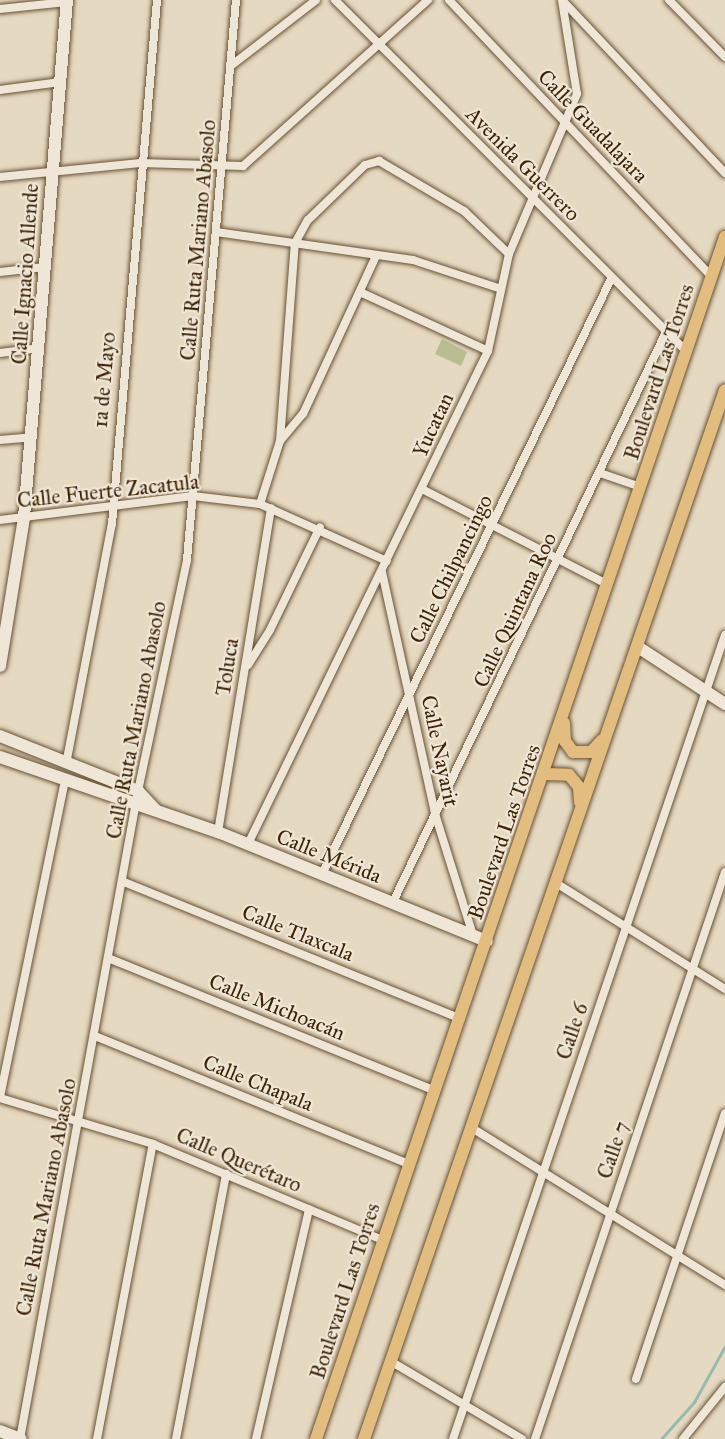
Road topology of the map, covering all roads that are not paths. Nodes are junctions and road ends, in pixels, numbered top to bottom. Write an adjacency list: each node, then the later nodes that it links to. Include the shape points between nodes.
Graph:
1 (157, 0): 17 (street, 1a de Mayo)
2 (236, 0): 13 (street, Calle Ruta Mariano Abasolo)
3 (316, 0): 13 (street)
4 (335, 0): 11 (street, Avenida Guerrero)
5 (428, 0): 11 (street)
6 (449, 0): 16 (street, Calle Guadalajara)
7 (562, 0): 16 (street, Yucatan, via 577,94); 20 (street)
8 (669, 0): 12 (street)
9 (67, 1): 10 (street); 14 (street, Calle Ignacio Allende)
10 (0, 9)
11 (379, 46): 18 (street, via 253,162); 22 (street, Avenida Guerrero)
12 (725, 57)
13 (232, 65): 18 (street, Calle Ruta Mariano Abasolo)
14 (60, 82): 15 (street); 19 (street, Calle Ignacio Allende)
15 (0, 90)
16 (566, 124): 22 (street, Yucatan); 30 (street, Calle Guadalajara)
17 (140, 164): 18 (street); 19 (street); 49 (street, 1a de Mayo)
18 (221, 167): 23 (street, Calle Ruta Mariano Abasolo)
19 (53, 170): 21 (street); 28 (street, Calle Ignacio Allende)
20 (725, 173)
21 (0, 177)
22 (531, 198): 26 (street, Yucatan); 31 (street, Avenida Guerrero)
23 (216, 232): 25 (street); 47 (street, Calle Ruta Mariano Abasolo)
24 (725, 237): 30 (main road, Boulevard Las Torres)
25 (295, 243): 26 (street, via 308,220 365,165 379,161 392,165 464,211); 27 (street); 43 (street)
26 (508, 254): 32 (street, Yucatan)
27 (376, 256): 32 (street, via 413,260); 33 (street)
28 (45, 267): 29 (street); 35 (street, Calle Ignacio Allende)
29 (0, 273)
30 (711, 276): 37 (main road, Boulevard Las Torres)
31 (611, 279): 34 (street, Avenida Guerrero); 53 (street, Calle Chilpancingo)
32 (498, 288): 36 (street, Yucatan)
33 (360, 292): 36 (street); 43 (street, via 303,414)
34 (666, 332): 37 (street, Avenida Guerrero); 44 (street, Calle Quintana Roo)
35 (40, 348): 38 (street); 41 (street, Calle Ignacio Allende)
36 (488, 351): 46 (street, Yucatan)
37 (687, 352): 45 (main road, Boulevard Las Torres)
38 (0, 353)
39 (725, 390): 40 (main road)
40 (720, 419): 60 (main road)
41 (32, 437): 42 (street); 51 (street, Calle Ignacio Allende)
42 (0, 440)
43 (280, 441): 48 (street)
44 (600, 473): 45 (street); 55 (street, Calle Quintana Roo)
45 (641, 487): 58 (main road, Boulevard Las Torres)
46 (422, 489): 53 (street); 56 (street, Yucatan)
47 (193, 496): 48 (street, Calle Fuerte Zacatula); 49 (street, Calle Fuerte Zacatula); 73 (street, Calle Ruta Mariano Abasolo, via 187,560)
48 (260, 504): 50 (street, Calle Fuerte Zacatula)
49 (111, 507): 51 (street, Calle Fuerte Zacatula); 70 (street, 1a de Mayo)
50 (271, 508): 54 (street, Calle Fuerte Zacatula); 62 (street, Toluca)
51 (24, 517): 52 (street, Calle Fuerte Zacatula); 61 (street, Calle Ignacio Allende)
52 (0, 520)
53 (492, 525): 55 (street); 64 (street, Calle Chilpancingo)
54 (320, 527): 56 (street, Calle Fuerte Zacatula); 62 (street, via 270,630)
55 (559, 560): 58 (street); 76 (street, Calle Quintana Roo)
56 (387, 561): 57 (street, Yucatan)
57 (382, 571): 64 (street, Calle Nayarit); 79 (street, Yucatan)
58 (607, 584): 66 (main road, Boulevard Las Torres)
59 (725, 635): 63 (street, Calle 6)
60 (638, 647): 63 (street); 67 (main road)
61 (0, 666)
62 (246, 668): 78 (street, Toluca)
63 (705, 692): 65 (street); 85 (street, Calle 6)
64 (410, 696): 76 (street, Calle Nayarit); 81 (street, Calle Chilpancingo)
65 (725, 704)
66 (565, 713): 67 (main road, via 565,741 573,752 591,752); 71 (main road, Boulevard Las Torres)
67 (608, 732): 77 (main road)
68 (0, 736): 70 (street)
69 (0, 757): 72 (street, Calle Mérida)
70 (67, 759): 73 (street)
71 (544, 774): 77 (main road, via 563,772 576,781 581,793); 87 (main road, Boulevard Las Torres)
72 (65, 779): 74 (street, Calle Mérida); 94 (street)
73 (138, 791): 74 (street, Calle Ruta Mariano Abasolo); 75 (street, Calle Mérida)
74 (136, 804): 75 (street, Calle Mérida); 82 (street, Calle Ruta Mariano Abasolo)
75 (156, 810): 78 (street, Calle Mérida)
76 (436, 817): 84 (street, Calle Quintana Roo); 86 (street, Calle Nayarit)
77 (578, 818): 83 (main road)
78 (218, 832): 79 (street, Calle Mérida)
79 (248, 844): 81 (street, Calle Mérida)
80 (725, 872): 89 (street, Calle 7)
81 (322, 874): 84 (street, Calle Mérida)
82 (124, 882): 88 (street, Calle Ruta Mariano Abasolo); 91 (street, Calle Tlaxcala)
83 (556, 884): 85 (street); 97 (main road)
84 (393, 902): 86 (street, Calle Mérida)
85 (625, 928): 89 (street); 100 (street, Calle 6)
86 (473, 935): 87 (street, Calle Mérida)
87 (487, 941): 91 (main road, Boulevard Las Torres)
88 (108, 958): 92 (street, Calle Ruta Mariano Abasolo); 93 (street, Calle Michoacán)
89 (692, 969): 90 (street); 103 (street, Calle 7)
90 (725, 989)
91 (459, 1018): 93 (main road, Boulevard Las Torres)
92 (95, 1036): 96 (street, Calle Ruta Mariano Abasolo); 99 (street, Calle Chapala)
93 (433, 1090): 99 (main road, Boulevard Las Torres)
94 (0, 1097): 96 (street, Calle Querétaro)
95 (725, 1113): 105 (street)
96 (78, 1120): 98 (street, Calle Querétaro); 112 (street, Calle Ruta Mariano Abasolo)
97 (472, 1128): 100 (street); 107 (main road)
98 (153, 1144): 101 (street, Calle Querétaro); 113 (street)
99 (408, 1164): 104 (main road, Boulevard Las Torres)
100 (543, 1173): 103 (street); 110 (street, Calle 6)
101 (226, 1174): 102 (street, Calle Querétaro); 114 (street)
102 (309, 1209): 104 (street, Calle Querétaro); 115 (street)
103 (610, 1216): 105 (street); 120 (street, Calle 7)
104 (383, 1240): 116 (main road, Boulevard Las Torres)
105 (675, 1256): 106 (street); 108 (street)
106 (725, 1285)
107 (392, 1362): 110 (street); 117 (main road)
108 (636, 1379)
109 (725, 1387): 121 (street)
110 (465, 1405): 118 (street, Calle 6); 119 (street)
111 (0, 1431): 112 (street)
112 (20, 1439)
113 (97, 1439)
114 (176, 1439)
115 (256, 1439)
116 (316, 1439)
117 (364, 1439)
118 (453, 1439)
119 (522, 1439)
120 (535, 1439)
121 (683, 1439)

